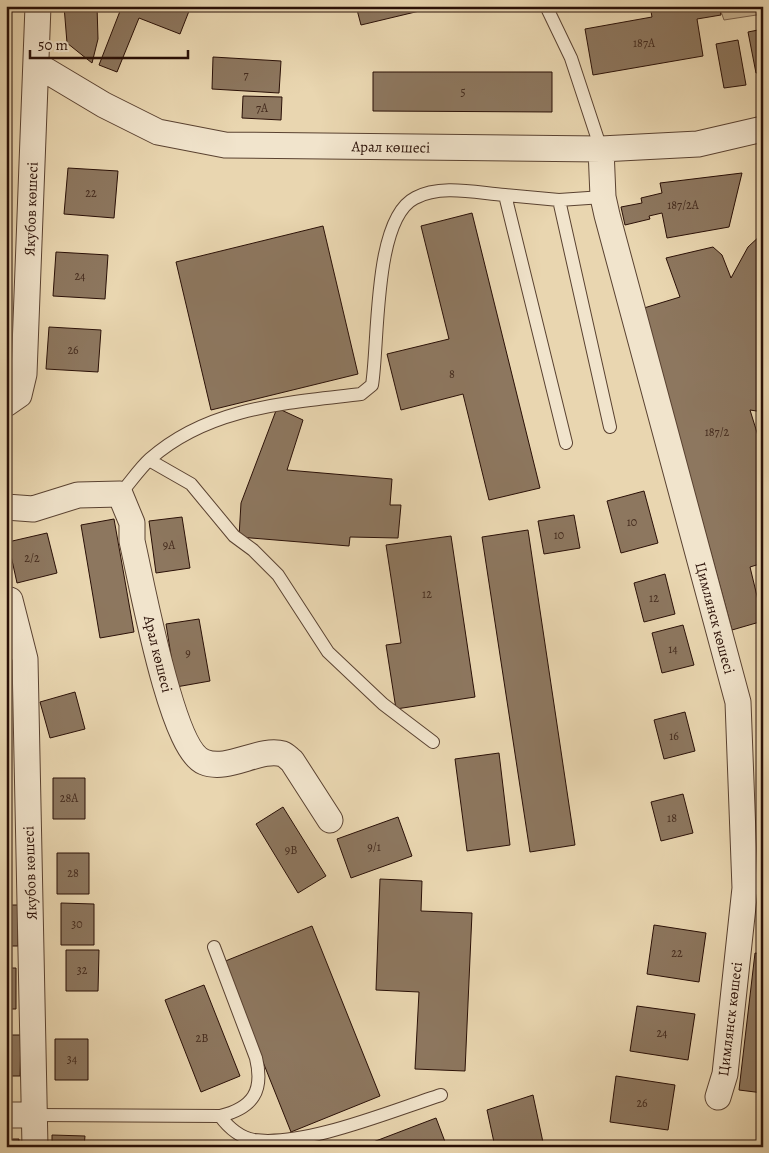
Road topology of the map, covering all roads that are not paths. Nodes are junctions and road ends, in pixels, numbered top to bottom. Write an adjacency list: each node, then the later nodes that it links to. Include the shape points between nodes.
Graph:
1 (38, 6): 3 (street, Якубов көшесі)
2 (546, 6): 5 (lane, via 571,58)
3 (37, 65): 5 (street, Арал көшесі, via 104,105 158,132 225,145); 9 (street, Якубов көшесі, via 24,374 19,395)
4 (763, 129): 5 (street, Арал көшесі, via 698,144)
5 (601, 149): 7 (street, Цимлянск көшесі)
6 (505, 195): 8 (lane); 11 (lane); 12 (lane, via 444,190 414,198 399,212 382,257 372,386 361,394 262,406 216,418 189,430)
7 (603, 197): 8 (lane); 20 (street, Цимлянск көшесі, via 738,702 745,888 725,1074)
8 (559, 200): 10 (lane)
9 (6, 404)
10 (610, 427)
11 (566, 443)
12 (149, 460): 13 (lane); 16 (lane, via 191,484 234,536 278,575 328,652 383,704)
13 (120, 494): 14 (street, via 78,495 33,510); 17 (street, Арал көшесі, via 132,523 132,541 166,693 192,750 203,762 218,765 283,754 292,761)
14 (6, 506)
15 (10, 600): 22 (street, Якубов көшесі, via 25,659)
16 (433, 742)
17 (330, 820)
18 (214, 947): 23 (lane, via 260,1075 259,1087 252,1099 234,1113)
19 (441, 1095): 23 (lane, via 330,1131 296,1138 254,1140 232,1130)
20 (718, 1097)
21 (6, 1115): 22 (street)
22 (34, 1115): 23 (lane); 24 (street, Якубов көшесі)
23 (220, 1116)
24 (35, 1147)

